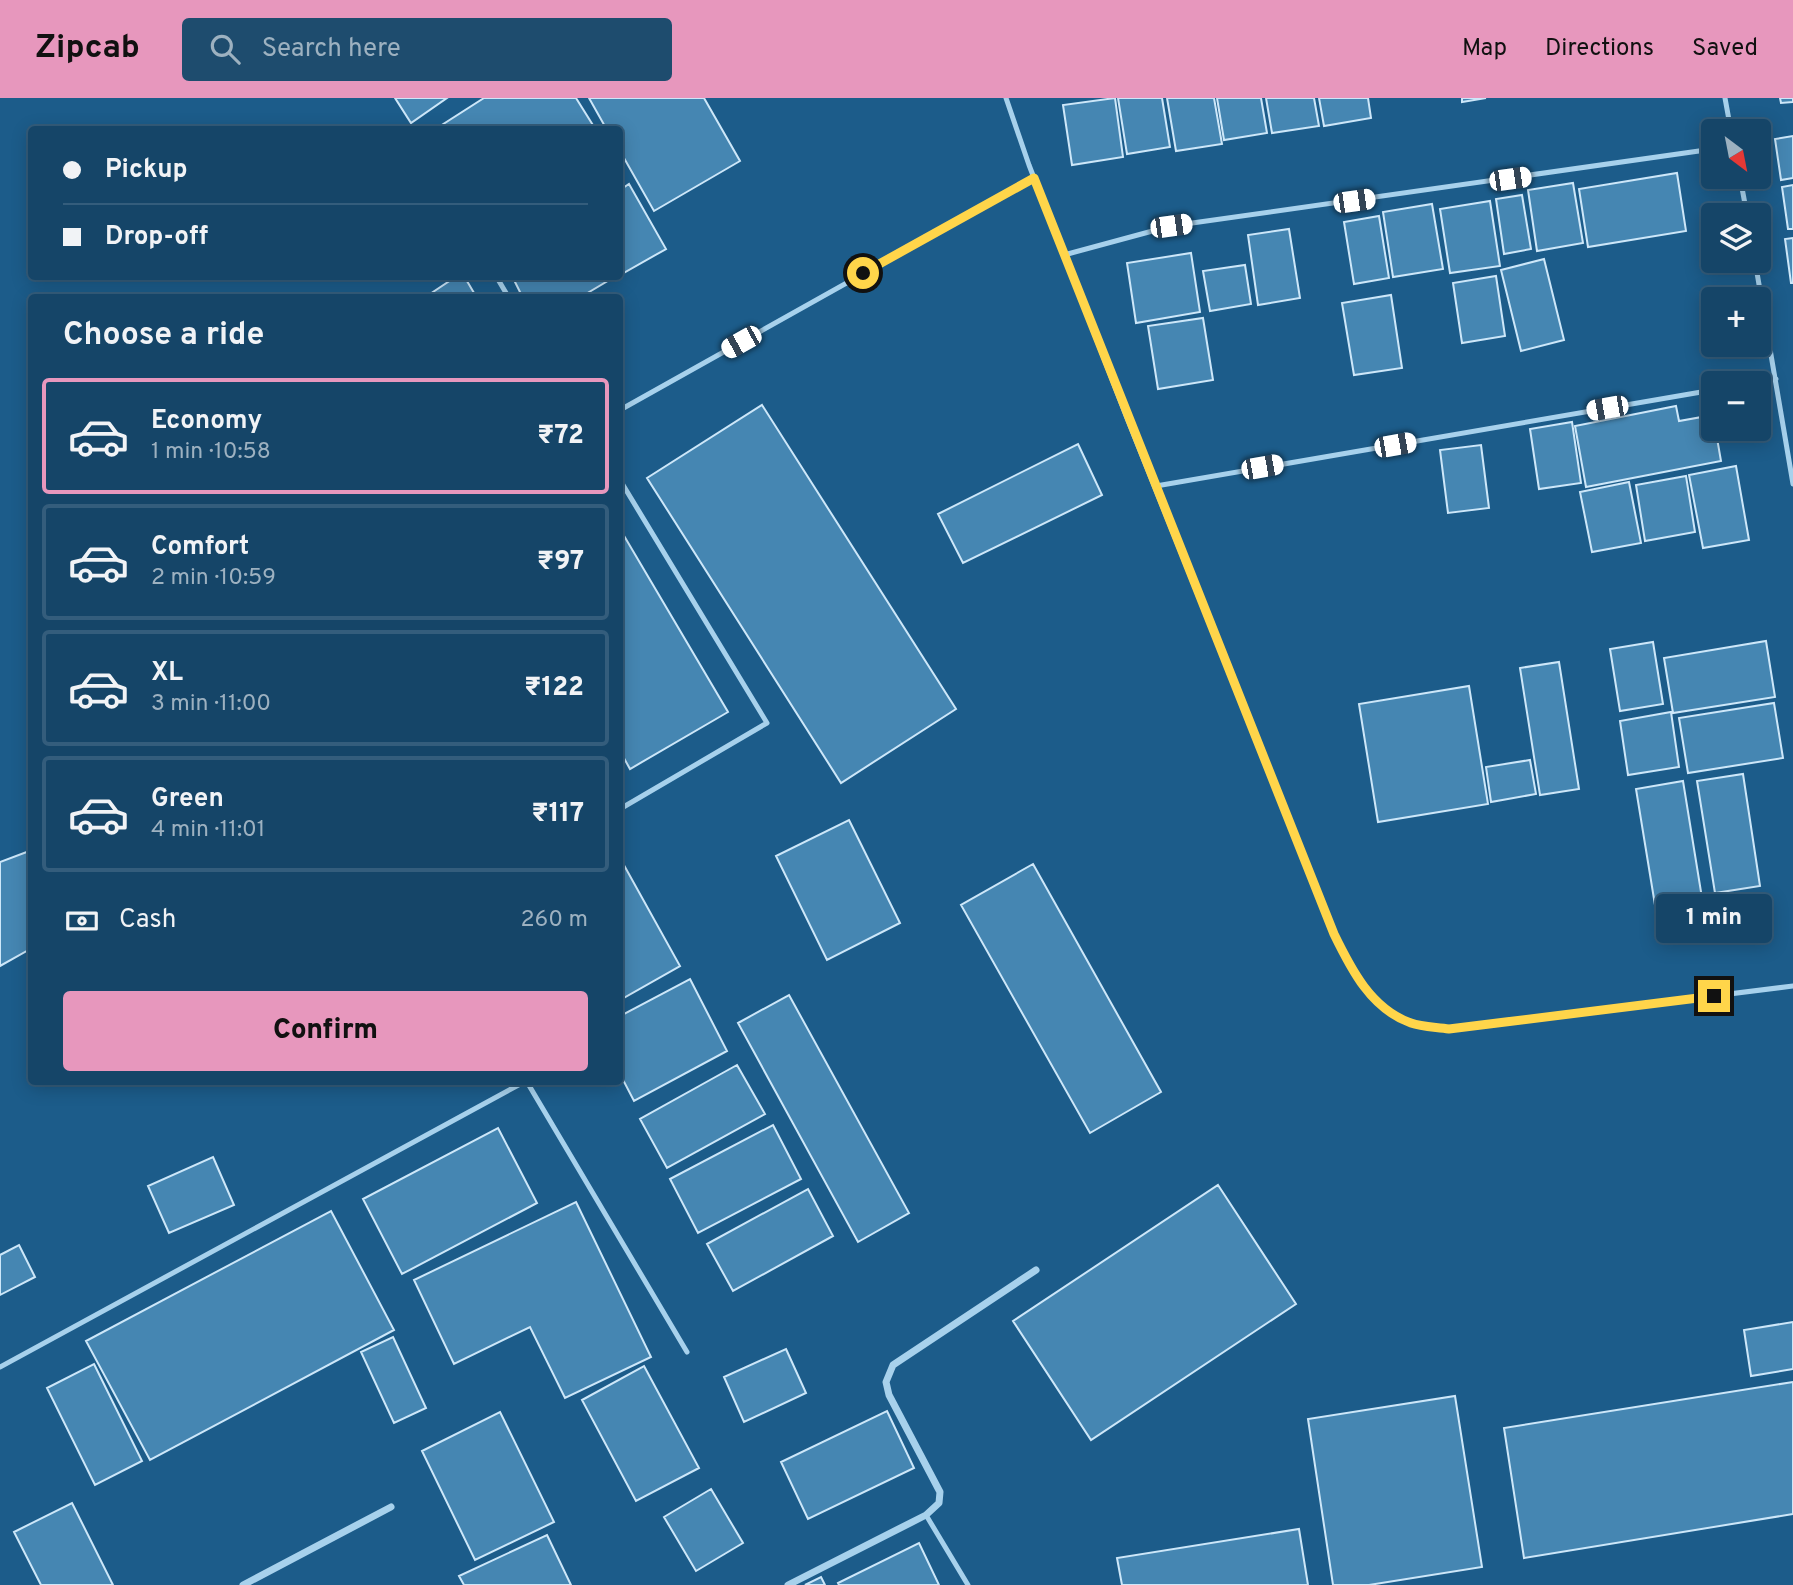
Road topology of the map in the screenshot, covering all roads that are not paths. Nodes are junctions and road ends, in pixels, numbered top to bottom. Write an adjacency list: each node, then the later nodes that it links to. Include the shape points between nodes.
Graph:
1 (1006, 98): 5 (lane)
2 (1725, 98): 3 (lane)
3 (1729, 119)
4 (1701, 151): 6 (lane, via 1171,226)
5 (1034, 178): 6 (lane); 11 (lane)
6 (1064, 255): 14 (lane)
7 (1757, 273): 8 (lane)
8 (1776, 379): 9 (lane); 12 (lane)
9 (1771, 380)
10 (1701, 392): 14 (lane)
11 (623, 408)
12 (1793, 484)
13 (623, 485): 15 (lane, via 767,723)
14 (1156, 486): 16 (lane, via 1334,934 1352,971 1377,1003 1410,1023 1449,1029)
15 (623, 807)
16 (1793, 986)
17 (519, 1085): 21 (lane)
18 (527, 1085): 20 (lane)
19 (1036, 1270): 23 (street, via 893,1365 886,1382 889,1395 940,1492 939,1503)
20 (687, 1352)
21 (0, 1367)
22 (391, 1507): 24 (street)
23 (926, 1515): 25 (street); 26 (lane)
24 (243, 1585)
25 (788, 1585)
26 (968, 1585)

